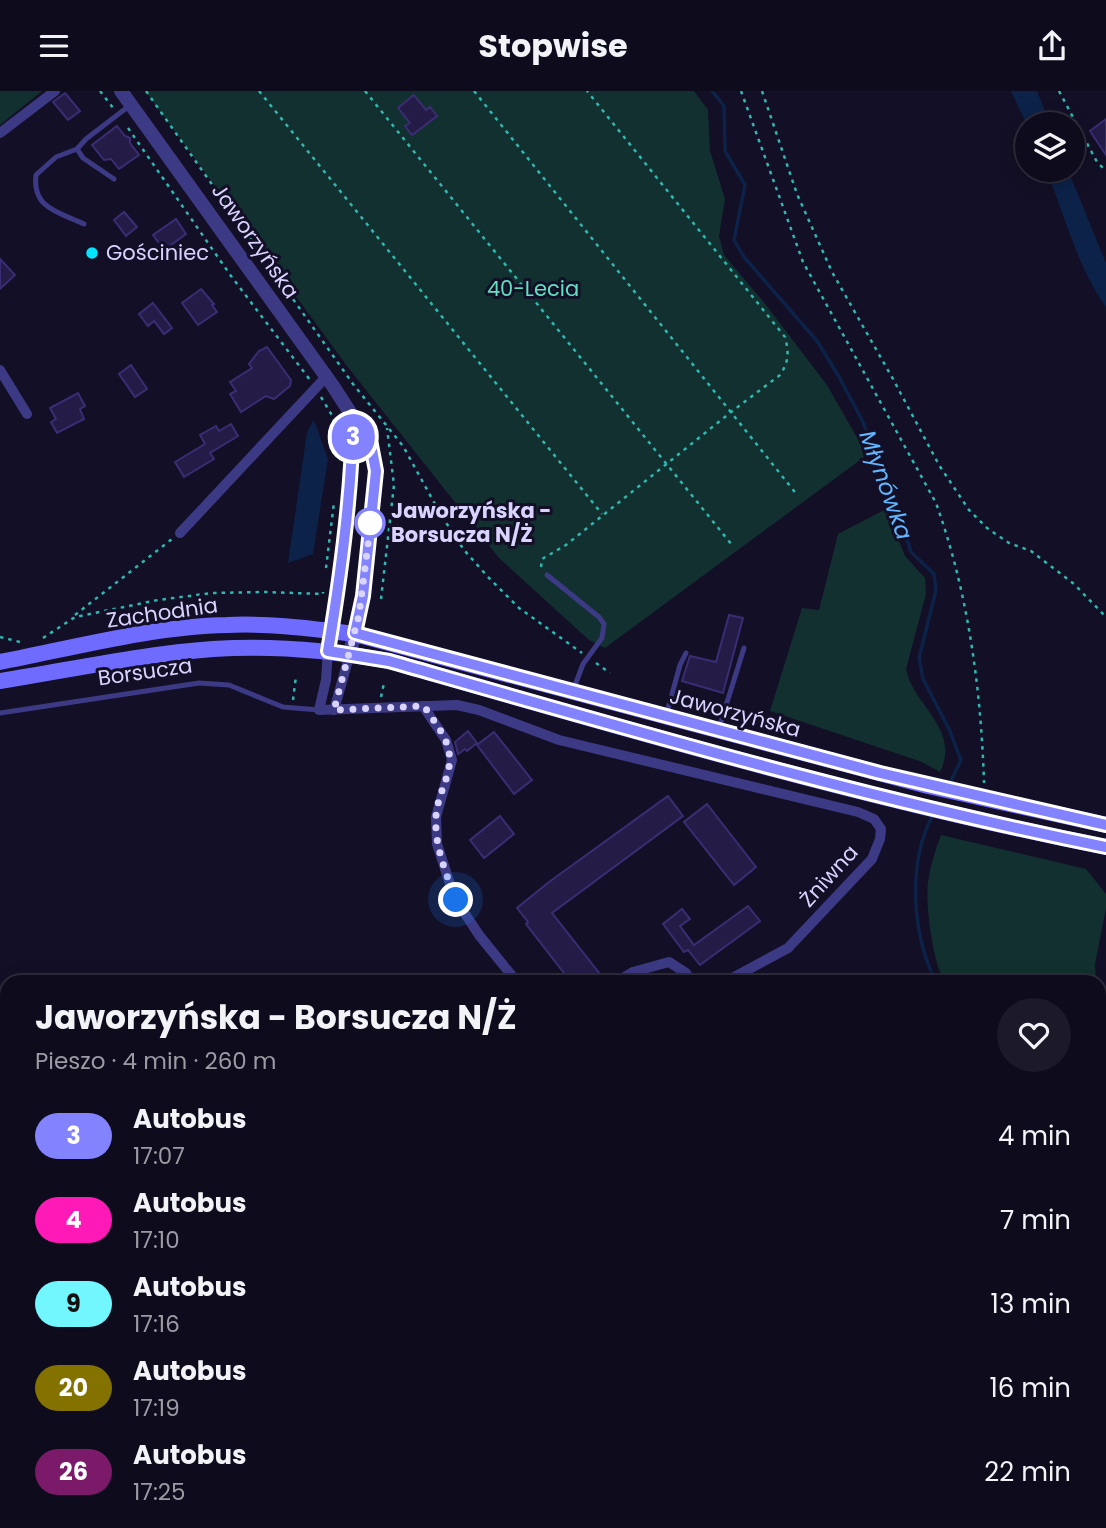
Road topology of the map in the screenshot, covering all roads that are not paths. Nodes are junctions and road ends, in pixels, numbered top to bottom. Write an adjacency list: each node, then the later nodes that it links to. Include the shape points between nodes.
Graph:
1 (55, 91): 4 (street)
2 (121, 91): 3 (street, Jaworzyńska)
3 (131, 104): 5 (lane); 9 (street, Jaworzyńska)
4 (0, 133)
5 (77, 149): 6 (lane); 7 (lane, via 56,157 36,175 34,190 44,205)
6 (114, 179)
7 (84, 224)
8 (0, 370): 10 (street)
9 (326, 377): 11 (street, Jaworzyńska); 12 (street)
10 (27, 414)
11 (353, 417): 14 (street, via 352,461); 15 (street, Jaworzyńska, via 371,445 376,471)
12 (180, 533)
13 (547, 575): 22 (lane, via 603,622 602,638)
14 (331, 631): 15 (main road, Jaworzyńska); 17 (street); 20 (main road, Zachodnia, via 272,625 201,627)
15 (355, 633): 18 (street, Jaworzyńska); 22 (main road, Jaworzyńska)
16 (744, 648): 28 (lane)
17 (328, 651): 18 (main road); 21 (main road, Zachodnia, via 211,649); 24 (street)
18 (350, 653): 25 (street); 30 (main road, via 946,814)
19 (686, 653): 27 (lane)
20 (0, 662)
21 (0, 681)
22 (572, 692): 27 (main road, Jaworzyńska)
23 (424, 706): 25 (street, Żniwna); 31 (street, via 446,740 452,760 436,817 437,844 449,881 479,935); 34 (street, Żniwna, via 479,710 559,740 874,819 881,829 872,859 788,948)
24 (318, 710): 25 (street, Żniwna); 26 (lane, Borsucza, via 292,709 229,685 199,683)
25 (334, 710)
26 (0, 713)
27 (666, 716): 28 (main road, Jaworzyńska)
28 (718, 731): 29 (main road, Jaworzyńska, via 928,786)
29 (1106, 825)
30 (1106, 847)
31 (511, 975)
32 (638, 975): 33 (street, via 669,962)
33 (687, 975)
34 (738, 975)

